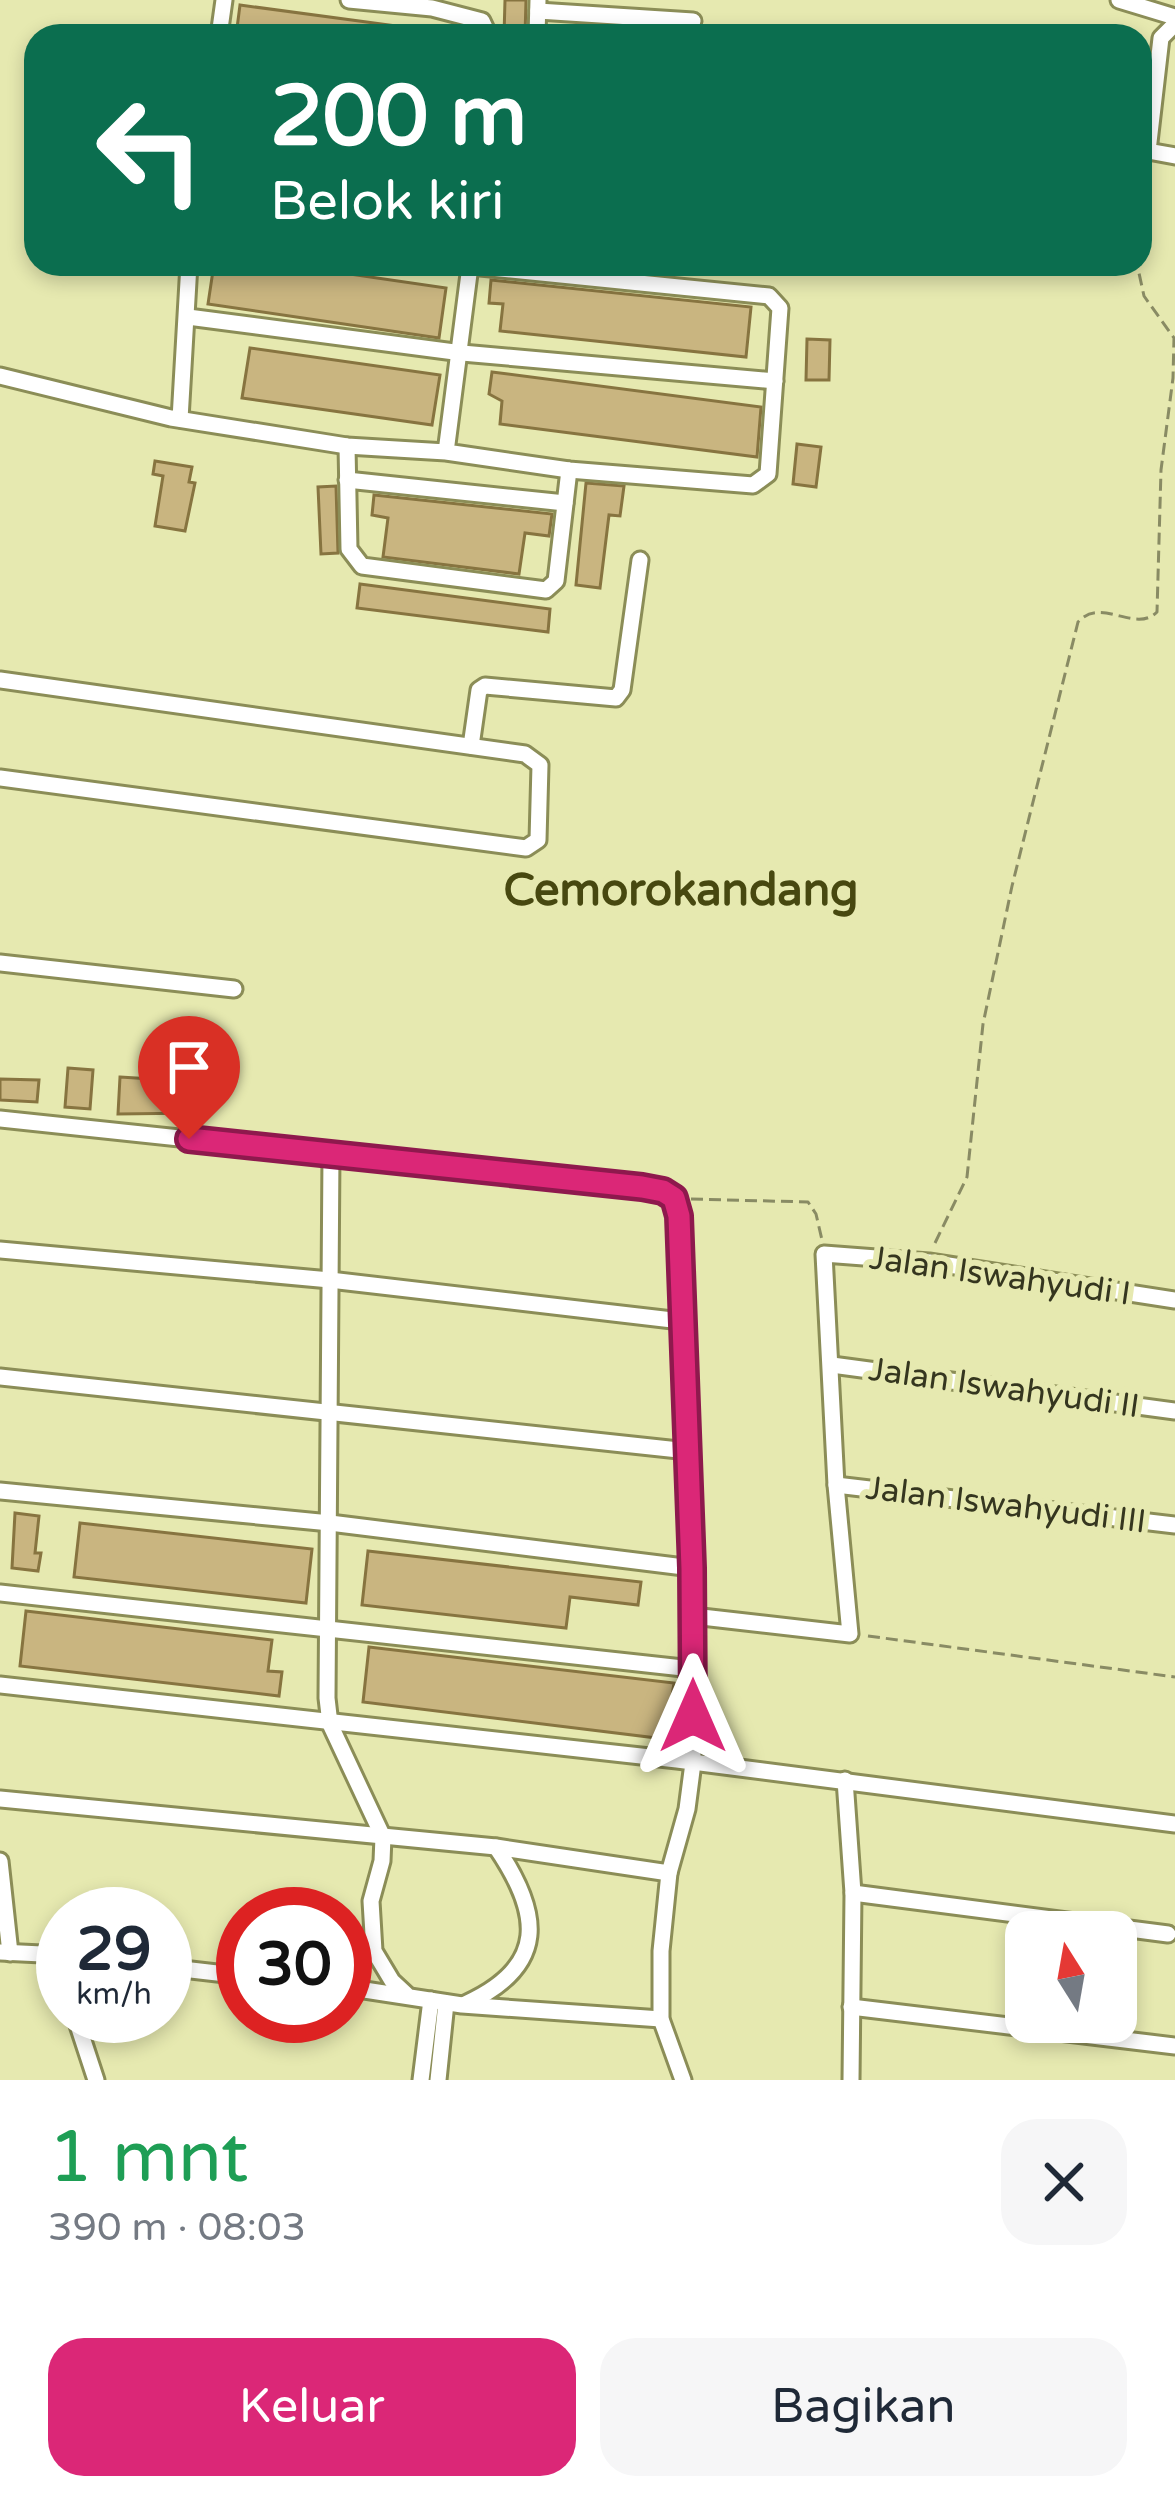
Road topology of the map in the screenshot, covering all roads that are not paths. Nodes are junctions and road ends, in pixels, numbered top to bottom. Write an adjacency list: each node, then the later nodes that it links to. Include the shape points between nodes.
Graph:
1 (349, 0): 3 (street)
2 (1119, 0): 5 (street)
3 (389, 2): 7 (street)
4 (538, 6): 6 (street)
5 (1175, 20): 8 (street, via 1161,38)
6 (693, 21)
7 (484, 24)
8 (1152, 116)
9 (189, 276): 12 (street)
10 (469, 276): 13 (street)
11 (576, 276): 15 (street, via 769,296 782,315)
12 (188, 317): 13 (street); 16 (street)
13 (462, 352): 15 (street); 18 (street)
14 (0, 376): 16 (street)
15 (775, 381): 19 (street, via 768,474 759,483)
16 (175, 418): 17 (street)
17 (346, 446): 18 (street); 20 (street)
18 (446, 452): 19 (street)
19 (569, 470): 21 (street)
20 (347, 480): 21 (street); 21 (street, via 349,549 362,566 546,590 556,581)
21 (565, 503)
22 (640, 560): 24 (street, via 616,698 485,686)
23 (0, 680): 24 (street)
24 (471, 746): 25 (street, via 525,754 540,765 533,845)
25 (0, 778)
26 (0, 963): 27 (street)
27 (234, 989)
28 (0, 1119): 29 (street)
29 (332, 1154): 31 (street); 33 (street, via 663,1191 679,1216)
30 (0, 1250): 31 (street)
31 (330, 1280): 33 (street); 37 (street)
32 (1175, 1300): 34 (street, Jalan Iswahyudi I, via 824,1254)
33 (681, 1321): 38 (street)
34 (832, 1366): 36 (street, Jalan Iswahyudi II); 39 (street)
35 (0, 1377): 37 (street)
36 (1175, 1411)
37 (328, 1412): 38 (street); 41 (street)
38 (688, 1451): 43 (street)
39 (836, 1485): 42 (street, Jalan Iswahyudi III); 45 (street, via 850,1634)
40 (0, 1491): 41 (street)
41 (330, 1523): 43 (street); 46 (street)
42 (1175, 1525)
43 (692, 1568): 45 (street)
44 (0, 1593): 46 (street)
45 (693, 1616): 47 (street)
46 (329, 1628): 47 (street); 49 (street)
47 (692, 1670): 50 (street)
48 (0, 1685): 49 (street)
49 (330, 1724): 50 (street); 54 (street)
50 (693, 1763): 51 (street); 57 (street)
51 (845, 1780): 53 (street); 58 (street)
52 (0, 1799): 54 (street)
53 (1175, 1824)
54 (383, 1837): 55 (street); 63 (street, via 371,1934 382,1967)
55 (496, 1847): 57 (street); 64 (street, via 528,1902 524,1952 499,1983)
56 (0, 1861): 60 (street)
57 (669, 1873): 66 (street)
58 (853, 1893): 59 (street); 65 (street)
59 (1168, 1934)
60 (5, 1953): 61 (street)
61 (36, 1954)
62 (372, 1991): 63 (street)
63 (406, 1994): 64 (street)
64 (446, 2003): 66 (street); 70 (street); 71 (street)
65 (851, 2007): 68 (street); 73 (street)
66 (661, 2019): 72 (street)
67 (84, 2043): 69 (street)
68 (1175, 2046)
69 (96, 2080)
70 (422, 2080)
71 (438, 2080)
72 (683, 2080)
73 (851, 2080)

